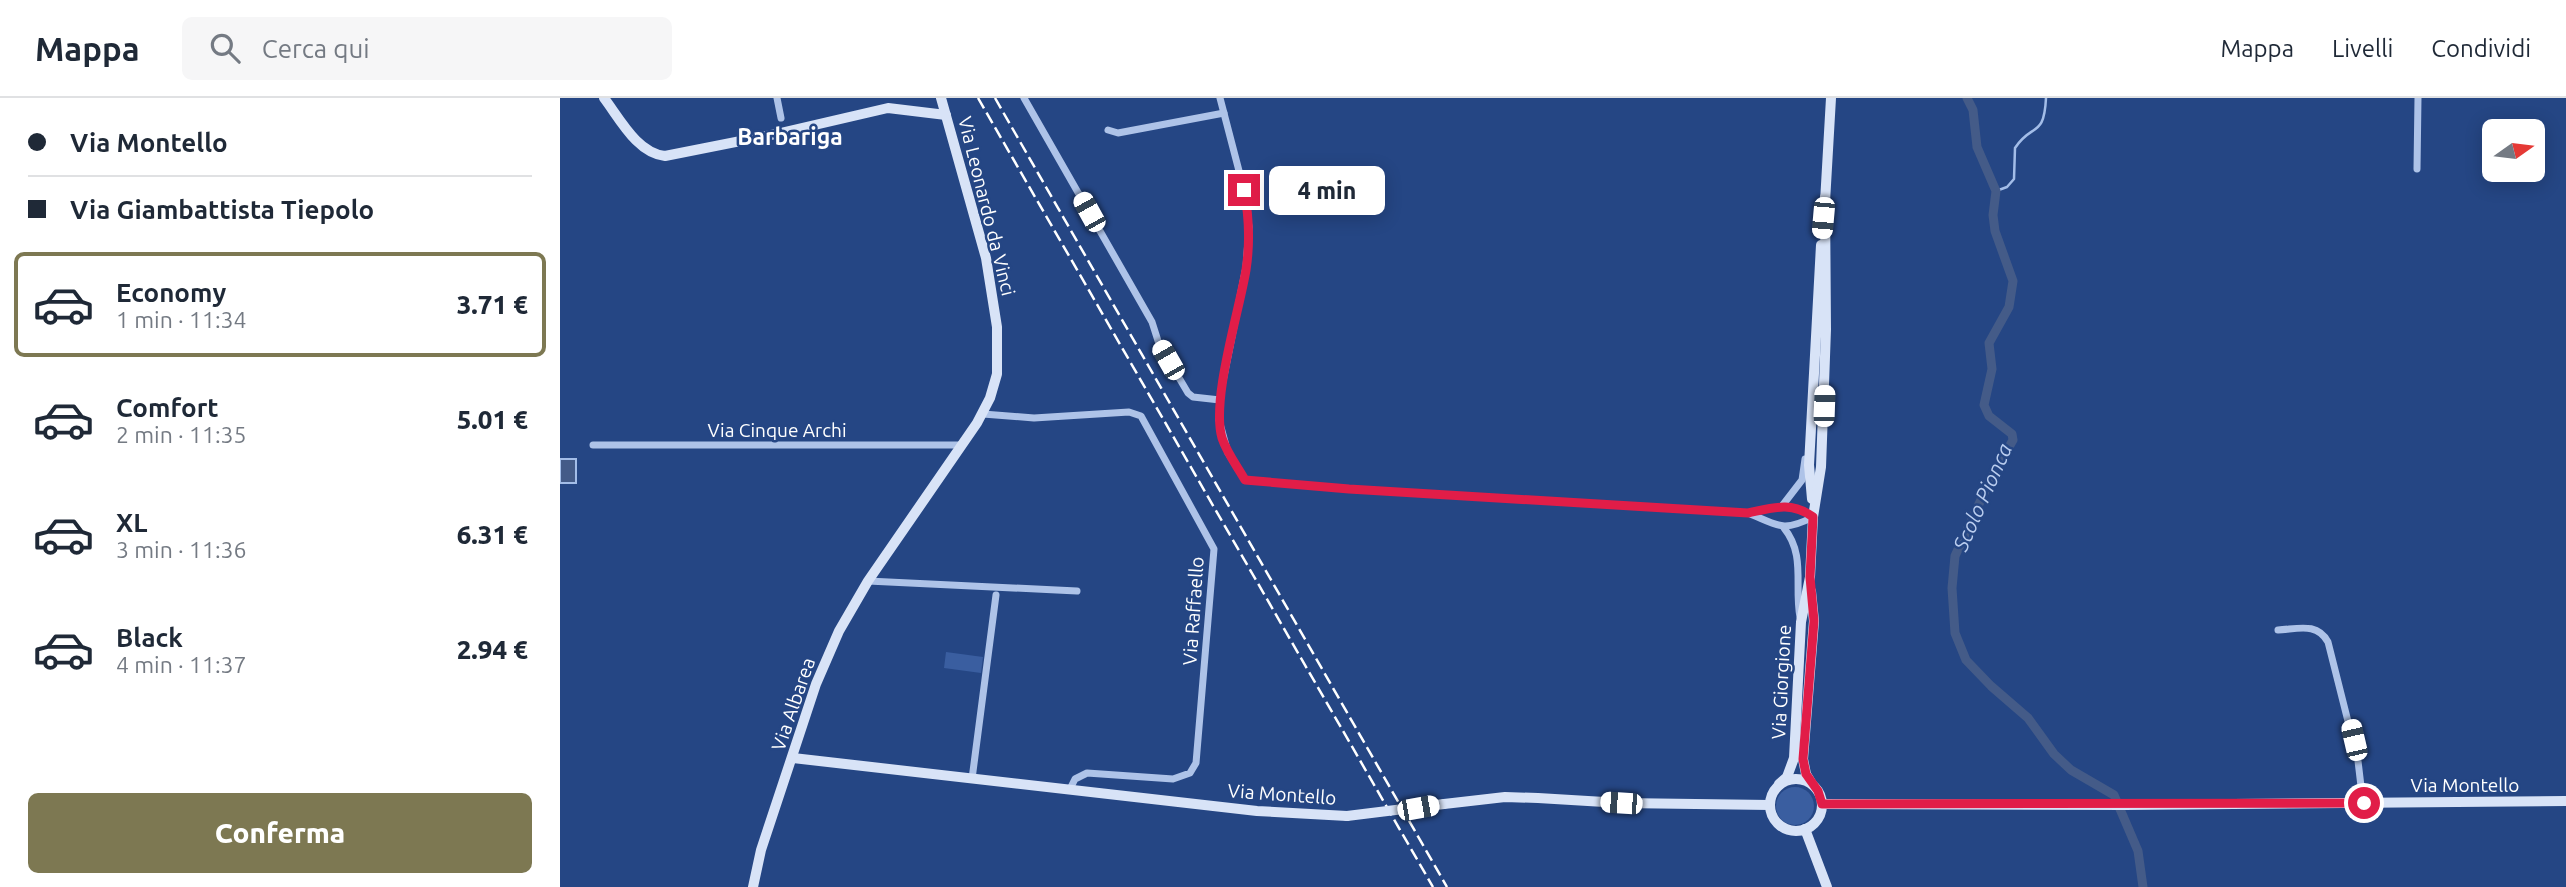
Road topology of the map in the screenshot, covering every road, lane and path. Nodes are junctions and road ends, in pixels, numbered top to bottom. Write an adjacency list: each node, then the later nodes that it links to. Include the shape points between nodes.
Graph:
1 (604, 98): 9 (street, via 643,148 665,156 888,108)
2 (777, 98): 10 (street)
3 (941, 98): 9 (street, Via Leonardo da Vinci)
4 (1024, 98): 15 (street, via 1188,393)
5 (1220, 98): 8 (street)
6 (1831, 98): 13 (street, Via Giorgione)
7 (2418, 98): 12 (street)
8 (1224, 113): 11 (street, via 1118,133); 15 (street, via 1249,227 1247,267)
9 (946, 115): 16 (street, Via Leonardo da Vinci, via 993,292 997,374)
10 (781, 118)
11 (1108, 130)
12 (2417, 169)
13 (1825, 197): 14 (street, Via Giorgione); 21 (street, Via Giorgione, via 1823,431)
14 (1817, 316): 19 (street, Via Giorgione, via 1802,481); 21 (street, Via Giorgione, via 1809,465)
15 (1220, 400): 20 (street, via 1222,437 1245,480)
16 (983, 414): 18 (street, Via Leonardo da Vinci); 34 (street, Via Raffaello, via 1034,418 1129,412 1141,416 1214,549 1196,764 1190,773 1172,779 1087,773 1075,779)
17 (593, 445): 18 (street, Via Cinque Archi)
18 (961, 445): 23 (street, Via Leonardo da Vinci)
19 (1782, 506): 20 (street); 21 (street, via 1795,506)
20 (1748, 513): 22 (street)
21 (1813, 517): 22 (street); 24 (street, Via Giorgione)
22 (1784, 528): 28 (street, via 1798,554)
23 (892, 545): 25 (street, Via Albarea)
24 (1810, 577): 28 (street, Via Giorgione); 33 (street, Via Giorgione, via 1814,621 1803,759)
25 (868, 581): 26 (street); 30 (street, Via Albarea, via 816,684)
26 (1077, 592)
27 (996, 595): 31 (street)
28 (1801, 622): 32 (street, Via Giorgione, via 1794,758)
29 (2278, 630): 36 (street, via 2315,629 2328,642)
30 (793, 758): 31 (street, Via Montello); 40 (street, Via Albarea)
31 (972, 779): 34 (street, Via Montello)
32 (1779, 784): 33 (street, via 1798,779); 38 (street)
33 (1812, 784): 37 (street)
34 (1070, 789): 38 (street, Via Montello, bridge, via 1266,812 1347,816 1505,797)
35 (2566, 801): 36 (street, Via Montello)
36 (2364, 803): 37 (street, Via Montello)
37 (1822, 804): 39 (street, via 1817,820)
38 (1770, 805): 39 (street, via 1779,825)
39 (1805, 830): 41 (street)
40 (753, 887)
41 (1827, 887)

